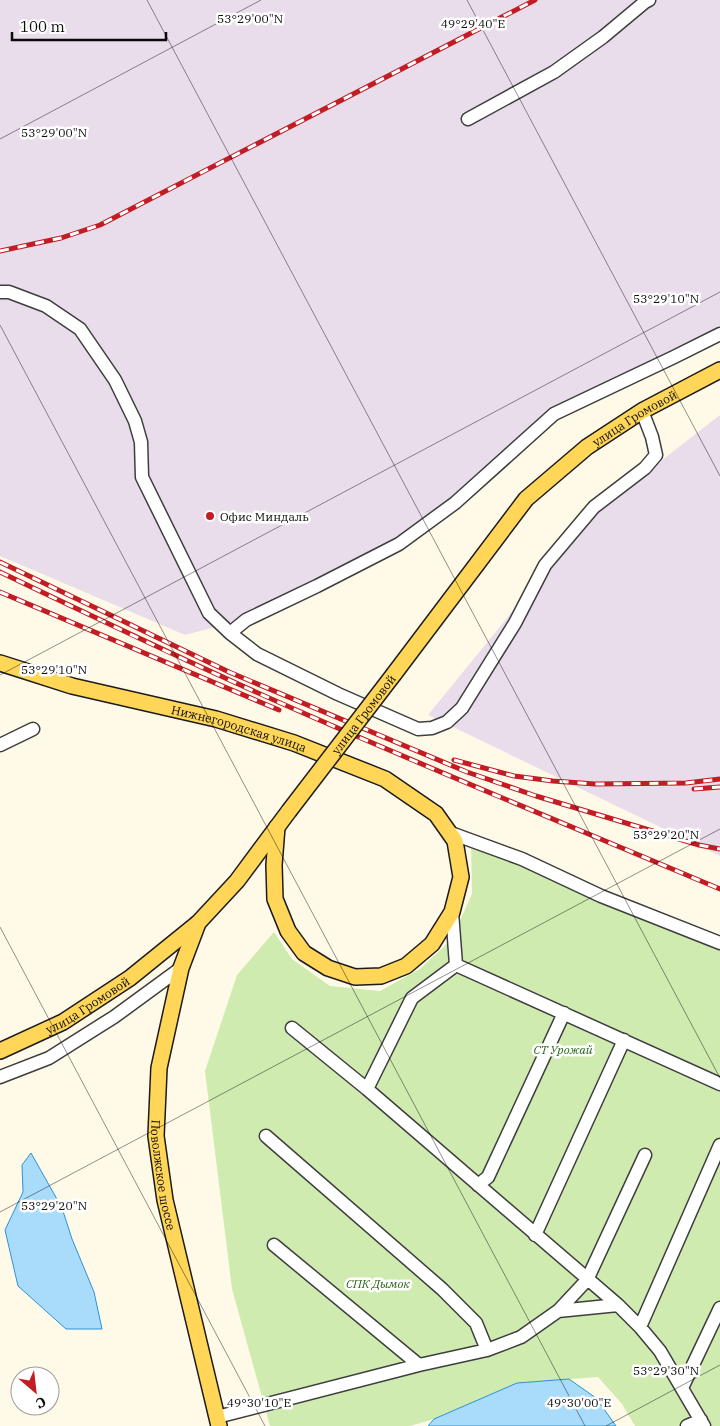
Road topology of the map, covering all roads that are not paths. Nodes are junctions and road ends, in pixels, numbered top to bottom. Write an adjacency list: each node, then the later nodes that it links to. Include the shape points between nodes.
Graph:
1 (649, 0): 2 (street, via 554,72)
2 (468, 119)
3 (0, 292): 7 (street, via 9,292 46,306 80,329 115,380 135,421 141,442 142,477 209,613)
4 (720, 334): 7 (street, via 554,414 455,503 399,544 246,620)
5 (720, 370): 6 (main road, улица Громовой)
6 (642, 411): 7 (street, via 656,455 645,468 594,506 545,565 487,670 462,708 447,722 418,729 257,654); 11 (main road, улица Громовой, bridge, via 587,447 526,499)
7 (230, 633)
8 (0, 664): 12 (main road, Нижнегородская улица, via 72,686 216,719 294,743 385,779 436,814)
9 (33, 729): 10 (street)
10 (0, 745)
11 (277, 827): 13 (main road, Нижнегородская улица, via 275,899 288,930 304,953 328,968 363,977 381,976 406,966 432,944); 14 (main road, улица Громовой, via 237,882)
12 (448, 832): 13 (main road, Нижнегородская улица, via 455,842 461,877); 15 (street, via 522,859 601,896)
13 (452, 912): 16 (street)
14 (198, 923): 17 (main road, Поволжское шоссе); 21 (main road, улица Громовой, via 130,978 63,1022)
15 (720, 943)
16 (456, 964): 18 (street); 24 (street, via 412,998)
17 (181, 968): 22 (street, via 114,1017 48,1058); 39 (main road, Поволжское шоссе, via 159,1068 156,1136 165,1200)
18 (564, 1013): 20 (street); 28 (street, via 488,1177)
19 (292, 1028): 24 (street)
20 (624, 1040): 23 (street); 29 (street)
21 (0, 1051)
22 (0, 1077)
23 (720, 1084)
24 (367, 1089): 28 (street)
25 (266, 1136): 36 (street, via 442,1289 476,1323)
26 (720, 1145): 35 (street)
27 (645, 1154): 31 (street)
28 (478, 1185): 29 (street)
29 (534, 1234): 31 (street)
30 (274, 1245): 37 (street)
31 (587, 1280): 32 (street); 34 (street)
32 (618, 1305): 34 (street); 35 (street)
33 (720, 1308): 38 (street)
34 (558, 1311): 36 (street, via 521,1337)
35 (640, 1327): 38 (street, via 660,1351)
36 (488, 1350): 37 (street)
37 (419, 1365): 39 (street)
38 (682, 1388): 40 (street)
39 (218, 1421)
40 (702, 1423): 41 (street)
41 (687, 1426)

